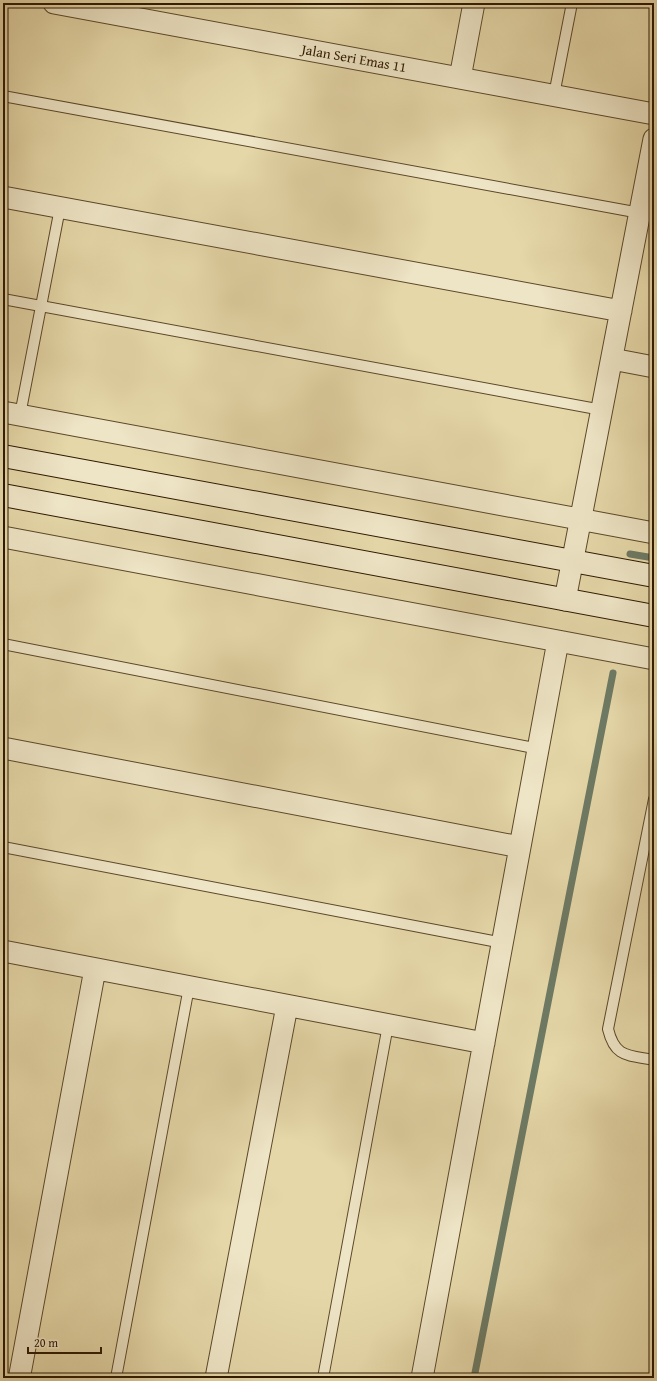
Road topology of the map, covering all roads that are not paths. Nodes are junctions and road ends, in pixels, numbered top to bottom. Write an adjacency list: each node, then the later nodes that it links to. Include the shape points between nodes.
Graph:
1 (54, 3): 4 (street, Jalan Seri Emas 11)
2 (474, 3): 4 (street)
3 (572, 3): 5 (lane)
4 (460, 78): 5 (street, Jalan Seri Emas 11)
5 (554, 95): 7 (street, Jalan Seri Emas 11)
6 (3, 96): 11 (lane)
7 (654, 114)
8 (654, 139): 11 (street)
9 (3, 197): 10 (street)
10 (60, 208): 13 (lane); 14 (street)
11 (640, 213): 14 (street)
12 (3, 299): 13 (lane)
13 (41, 306): 17 (lane); 18 (lane)
14 (621, 311): 15 (street)
15 (612, 359): 16 (street); 17 (street)
16 (654, 367)
17 (602, 410): 21 (street)
18 (11, 414): 21 (street)
19 (3, 456): 24 (street)
20 (3, 495): 26 (street)
21 (580, 520): 22 (street); 24 (street)
22 (654, 533)
23 (3, 537): 28 (street)
24 (572, 561): 25 (street); 26 (street)
25 (654, 576)
26 (565, 600): 27 (street)
27 (654, 616)
28 (558, 641): 30 (street); 32 (street)
29 (3, 644): 32 (lane)
30 (654, 659)
31 (3, 748): 35 (street)
32 (539, 749): 35 (street)
33 (654, 799): 43 (lane, via 608,1029 612,1042 622,1054)
34 (3, 847): 36 (lane)
35 (520, 847): 36 (street)
36 (502, 943): 42 (street)
37 (3, 951): 38 (street)
38 (96, 969): 39 (street); 44 (street)
39 (189, 987): 40 (street); 45 (lane)
40 (287, 1006): 41 (street); 46 (street)
41 (388, 1025): 42 (street); 47 (lane)
42 (484, 1043): 48 (street)
43 (654, 1060)
44 (17, 1373)
45 (116, 1378)
46 (216, 1378)
47 (323, 1378)
48 (422, 1378)

